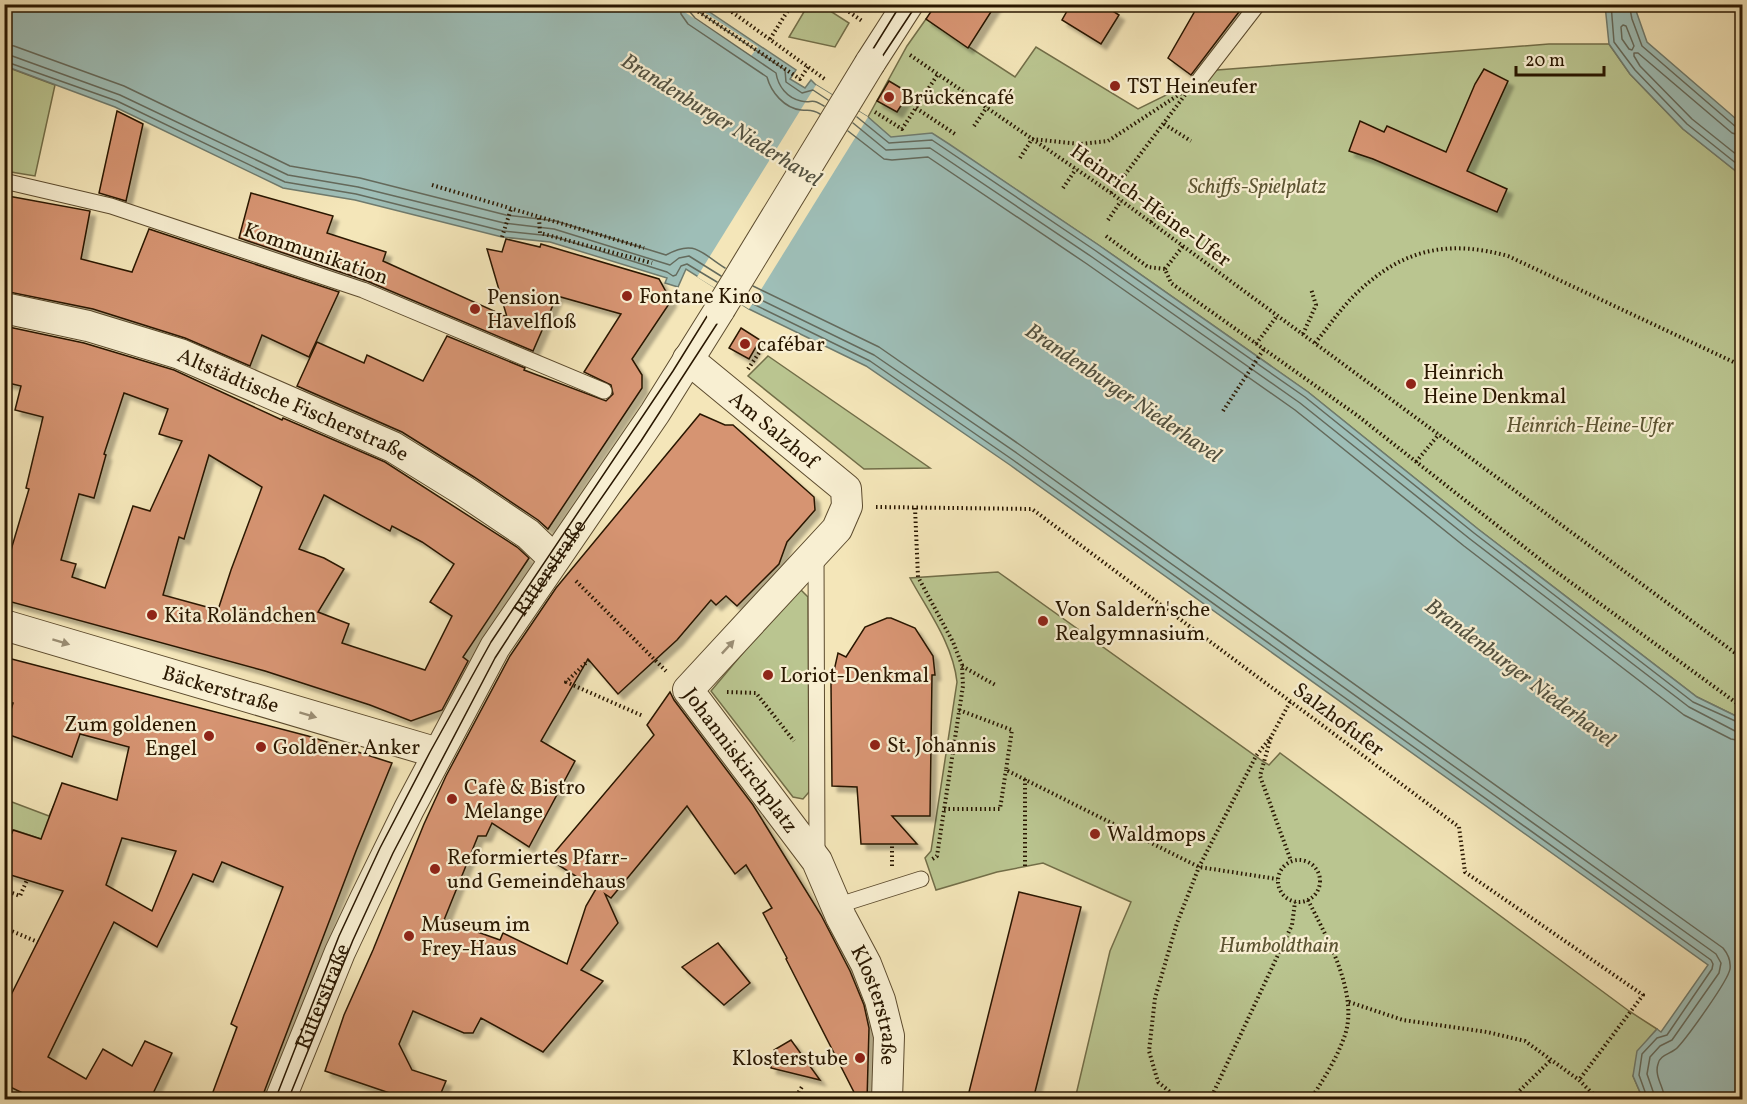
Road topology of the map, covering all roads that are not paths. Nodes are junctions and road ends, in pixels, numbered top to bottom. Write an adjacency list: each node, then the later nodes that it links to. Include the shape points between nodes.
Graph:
1 (908, 4): 6 (street, Ritterstraße, bridge)
2 (1258, 4): 3 (lane)
3 (1200, 79)
4 (4, 181): 7 (lane, Kommunikation, via 111,206 363,290)
5 (4, 308): 10 (street, Altstädtische Fischerstraße, via 88,326 180,354 393,447 528,534)
6 (688, 359): 8 (street, Am Salzhof, via 846,489); 10 (street, Ritterstraße)
7 (604, 391)
8 (847, 506): 9 (street, Johanniskirchplatz, via 837,529)
9 (816, 552): 13 (lane); 13 (street, Johanniskirchplatz, one-way to 9, via 688,690)
10 (554, 559): 12 (street, Ritterstraße, via 495,647)
11 (4, 625): 12 (street, Bäckerstraße, one-way to 12)
12 (438, 753): 16 (street, Ritterstraße, via 350,931)
13 (817, 861): 15 (street, Johanniskirchplatz)
14 (921, 879): 15 (lane)
15 (838, 911): 17 (street, Klosterstraße, via 880,1000 888,1036)
16 (280, 1100)
17 (887, 1100)

